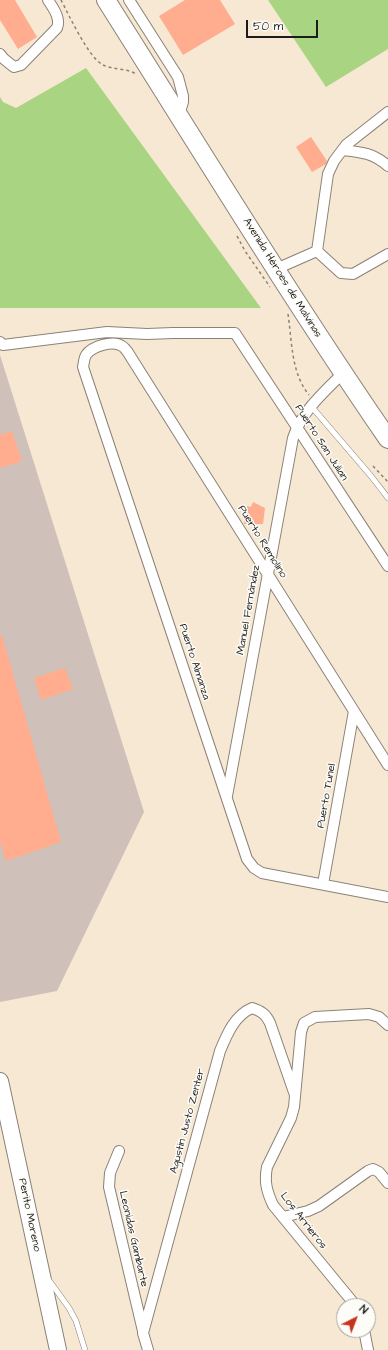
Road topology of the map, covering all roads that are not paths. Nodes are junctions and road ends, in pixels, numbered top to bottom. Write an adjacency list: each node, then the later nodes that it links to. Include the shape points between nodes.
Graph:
1 (48, 0): 4 (street, via 58,17 57,28 21,65 14,66)
2 (106, 0): 6 (highway, Avenida Héroes de Malvinas)
3 (129, 0): 6 (street, via 178,77 183,96)
4 (0, 54)
5 (388, 112): 7 (street)
6 (179, 115): 11 (highway, Avenida Héroes de Malvinas)
7 (343, 150): 8 (street, via 366,153); 9 (street, via 328,174)
8 (388, 166)
9 (317, 251): 10 (street, via 341,273 353,274); 11 (street)
10 (388, 254)
11 (276, 269): 15 (highway, Avenida Héroes de Malvinas)
12 (107, 332): 13 (street, via 3,345); 14 (lane); 17 (street, Puerto San Julian, via 235,333)
13 (0, 342)
14 (108, 344): 21 (street, Puerto Remolino, via 122,346 127,351); 24 (street, Puerto Almanza, via 87,353 83,367)
15 (342, 373): 16 (street, Manuel Fernández); 18 (highway, Avenida Héroes de Malvinas)
16 (313, 404): 17 (street, Manuel Fernández); 19 (lane)
17 (296, 428): 20 (street, Puerto San Julian); 21 (street, Manuel Fernández)
18 (388, 439)
19 (388, 498)
20 (388, 566)
21 (268, 574): 22 (street, Puerto Remolino); 24 (street, Manuel Fernández)
22 (354, 711): 23 (street, Puerto Remolino); 25 (street, Puerto Tunel)
23 (388, 764)
24 (227, 798): 25 (street, Puerto Almanza, via 247,859 254,868 262,873)
25 (323, 884): 26 (street, Puerto Almanza)
26 (388, 896)
27 (388, 1025): 29 (street, Los Arrieros, via 379,1017 368,1014 315,1017 304,1023)
28 (0, 1081): 33 (main road, Perito Moreno)
29 (295, 1095): 32 (street, Los Arrieros, via 291,1118 265,1175 267,1192 273,1205); 35 (street, Agustin Justo Zenter, via 266,1016 252,1008 244,1011 229,1031 220,1050)
30 (119, 1151): 35 (street, Leonidas Gambarte, via 110,1173 109,1187)
31 (388, 1183): 32 (street, via 380,1172 374,1169 319,1206)
32 (284, 1217): 34 (street, Los Arrieros)
33 (39, 1262): 37 (main road, Perito Moreno); 38 (lane, via 76,1321)
34 (350, 1298)
35 (143, 1333): 39 (street)
36 (366, 1338): 40 (street)
37 (58, 1350)
38 (85, 1350)
39 (148, 1350)
40 (368, 1350)

